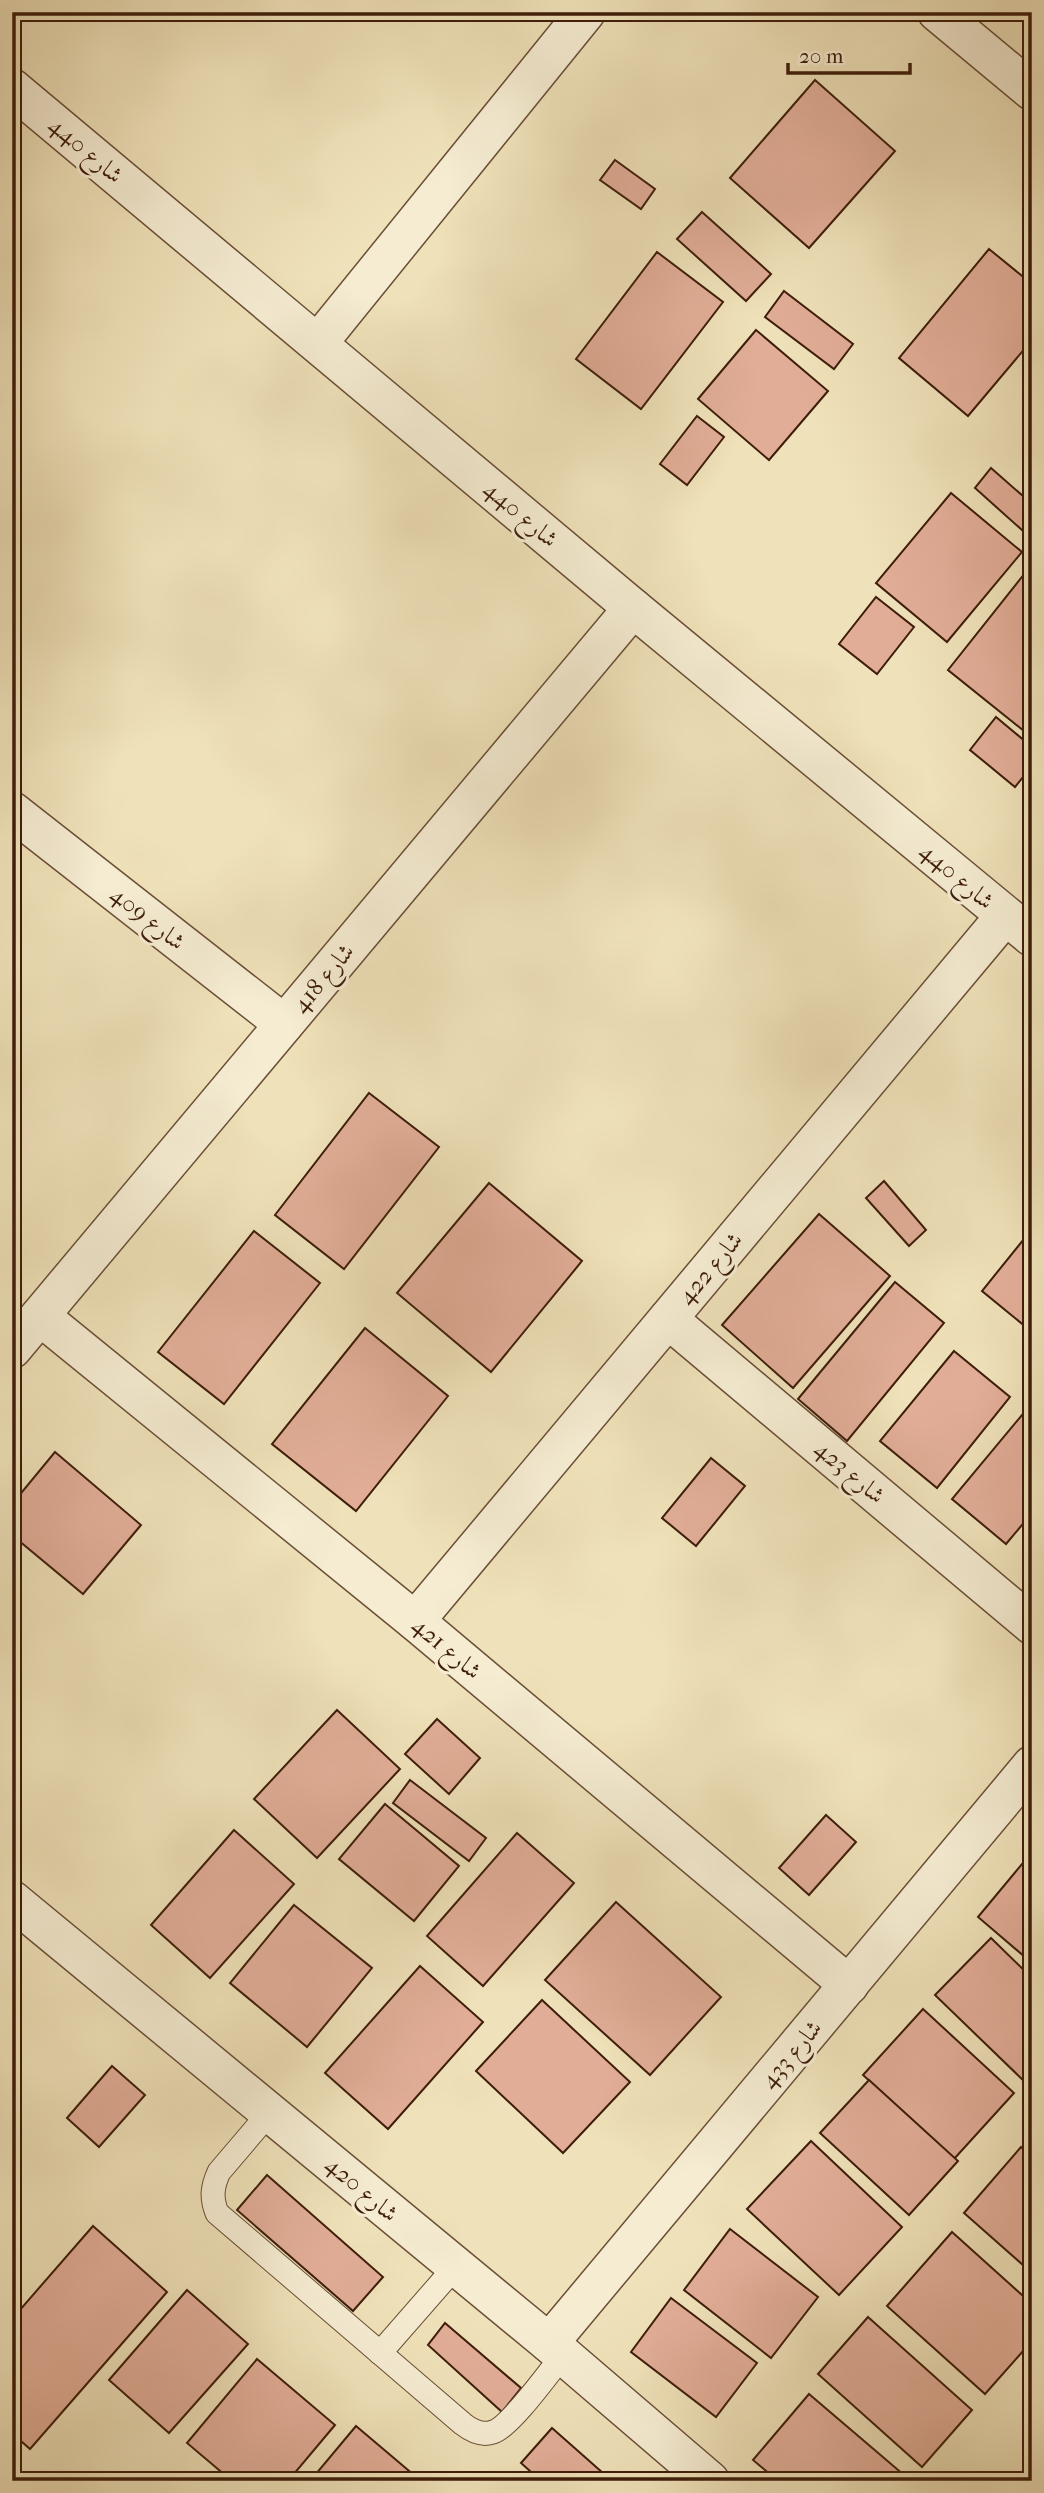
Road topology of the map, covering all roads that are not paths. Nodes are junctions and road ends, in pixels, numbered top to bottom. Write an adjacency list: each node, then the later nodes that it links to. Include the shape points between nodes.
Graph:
1 (586, 12): 5 (street)
2 (937, 12): 4 (street)
3 (12, 88): 5 (street, شارع 440)
4 (1032, 91)
5 (318, 344): 6 (street, شارع 440)
6 (633, 608): 8 (street, شارع 440); 9 (street, شارع 418)
7 (12, 811): 9 (street, شارع 409)
8 (1018, 926): 11 (street, شارع 422)
9 (285, 1024): 10 (street, شارع 418)
10 (40, 1316): 12 (street, شارع 418); 13 (street, شارع 421)
11 (668, 1319): 13 (street, شارع 422); 14 (street, شارع 423)
12 (12, 1349)
13 (415, 1621): 17 (street, شارع 421)
14 (1032, 1625)
15 (1032, 1765): 17 (street, شارع 433)
16 (12, 1899): 18 (street, شارع 420)
17 (849, 1985): 20 (street, شارع 433)
18 (270, 2112): 19 (street, شارع 420); 21 (lane, via 219,2172 212,2193 217,2213)
19 (456, 2266): 20 (street, شارع 420); 21 (lane)
20 (556, 2349): 21 (lane, via 503,2427 486,2434 463,2424); 22 (street, شارع 420)
21 (380, 2353)
22 (710, 2481)

